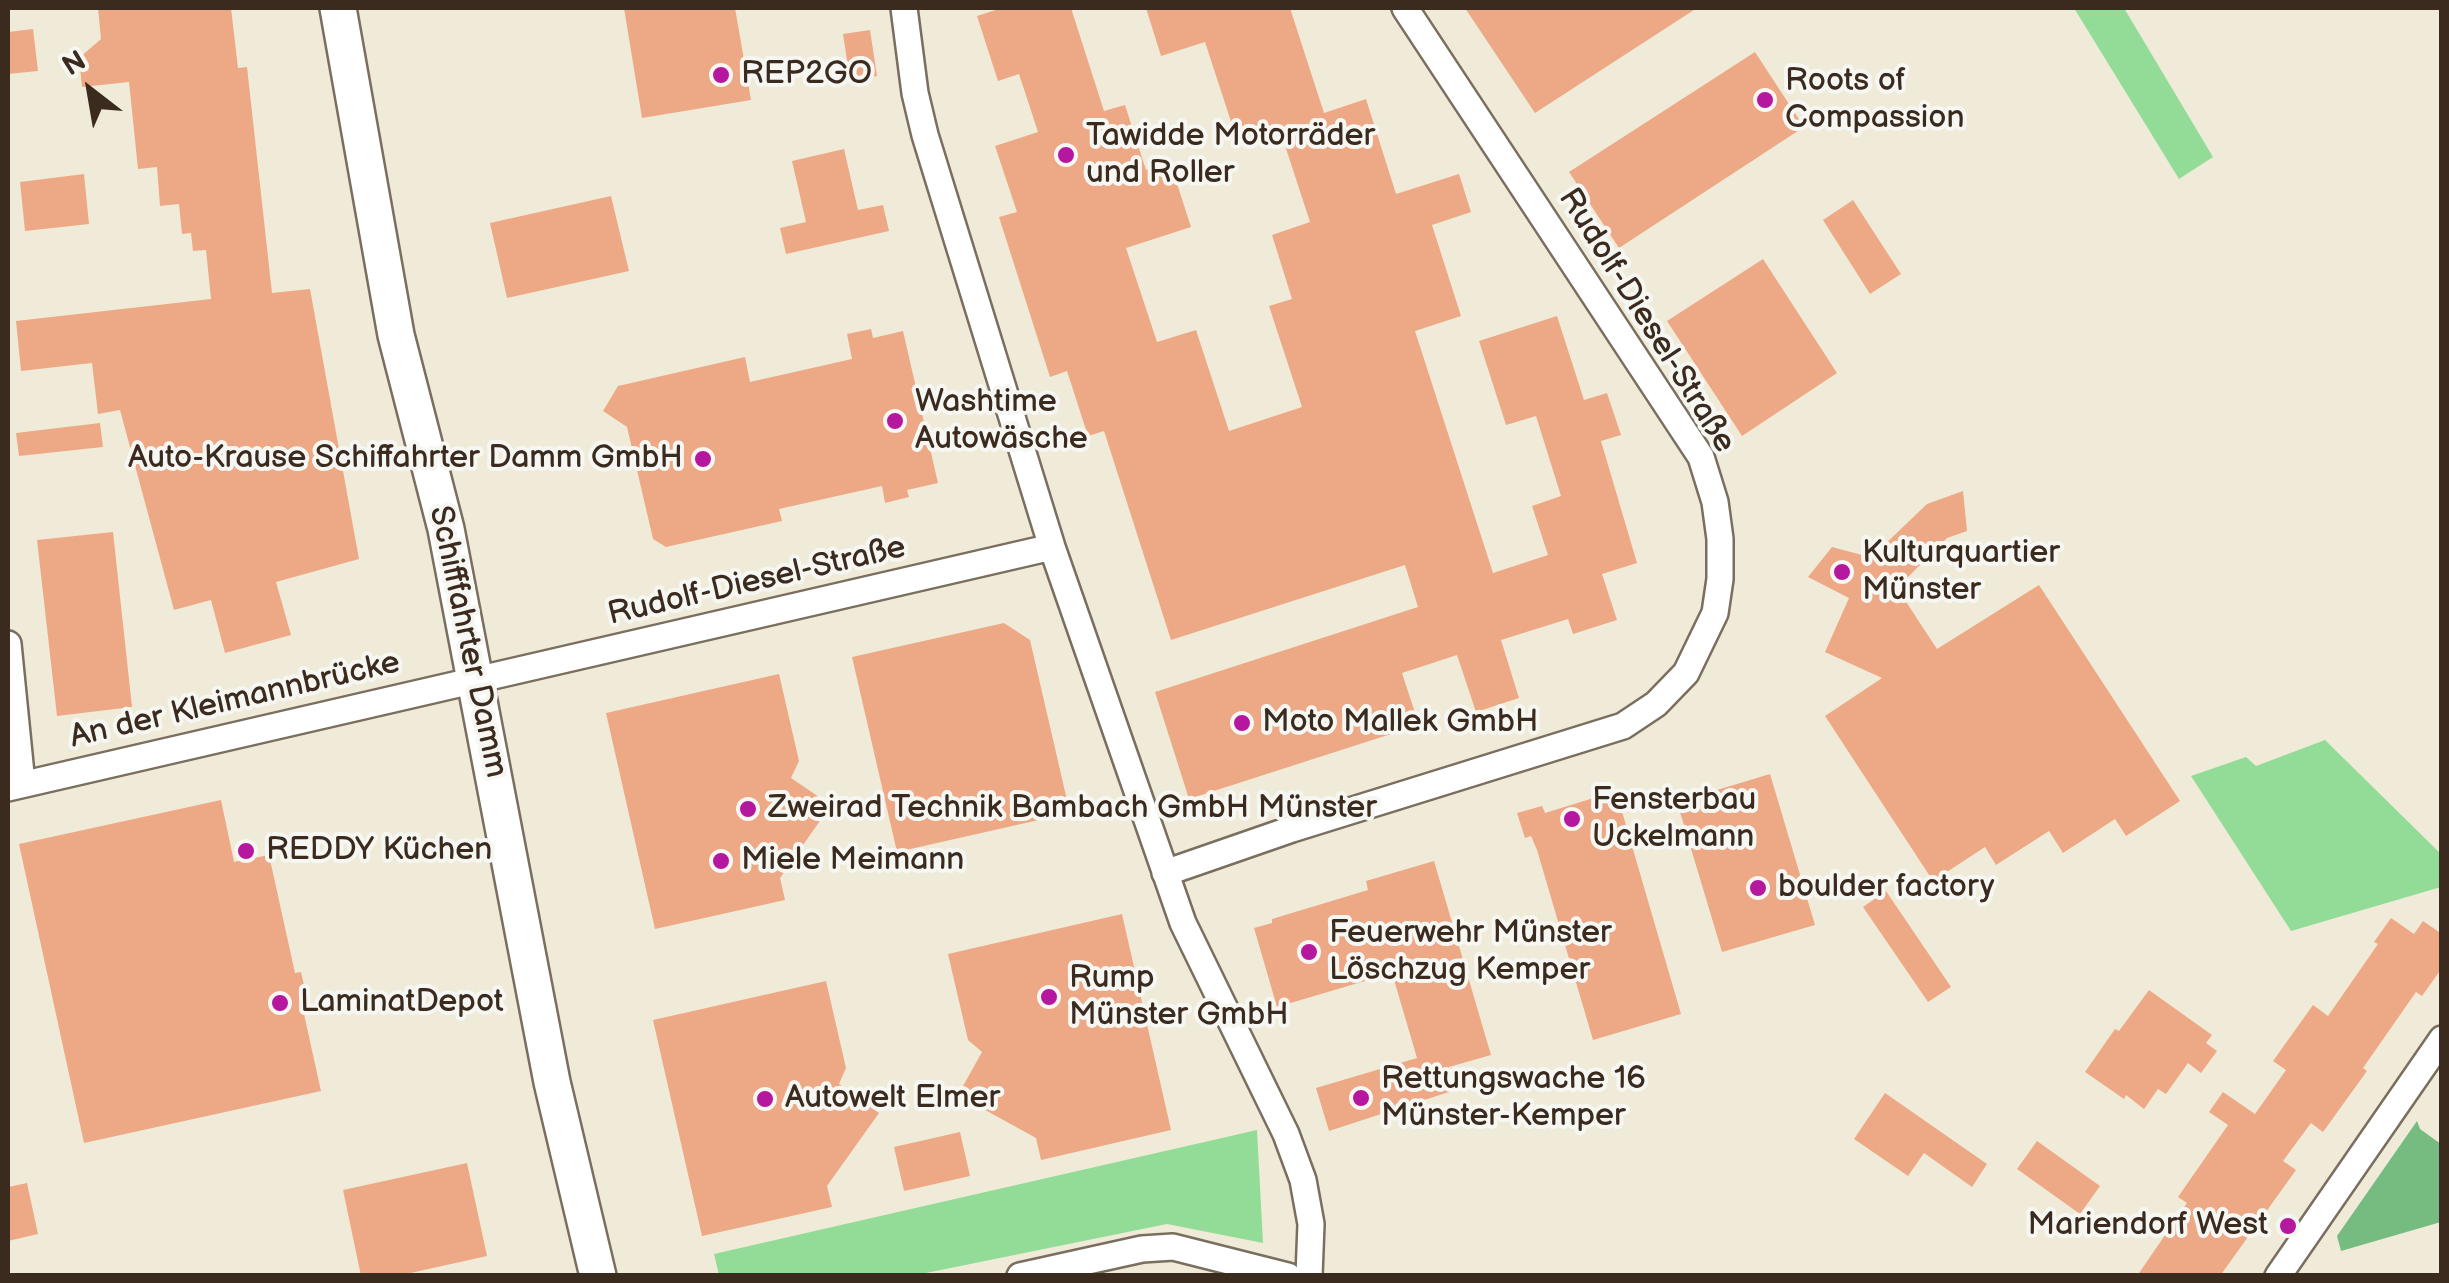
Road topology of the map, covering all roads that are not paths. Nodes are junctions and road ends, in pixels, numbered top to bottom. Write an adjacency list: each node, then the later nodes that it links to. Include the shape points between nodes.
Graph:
1 (338, 8): 6 (main road, Schifffahrter Damm, via 396,334)
2 (904, 8): 4 (street, via 925,135)
3 (1404, 8): 8 (street, Rudolf-Diesel-Straße, via 1701,456 1720,539 1716,613 1686,673 1622,726)
4 (1052, 547): 6 (street, Rudolf-Diesel-Straße); 8 (street)
5 (8, 644): 7 (street)
6 (477, 679): 7 (street, An der Kleimannbrücke); 10 (main road, Schifffahrter Damm, via 552,1082)
7 (15, 786)
8 (1165, 873): 13 (street, via 1303,1180 1311,1224)
9 (2442, 1039): 14 (street)
10 (598, 1276)
11 (1020, 1276): 12 (street, via 1173,1247)
12 (1288, 1276)
13 (1309, 1276)
14 (2278, 1276)

